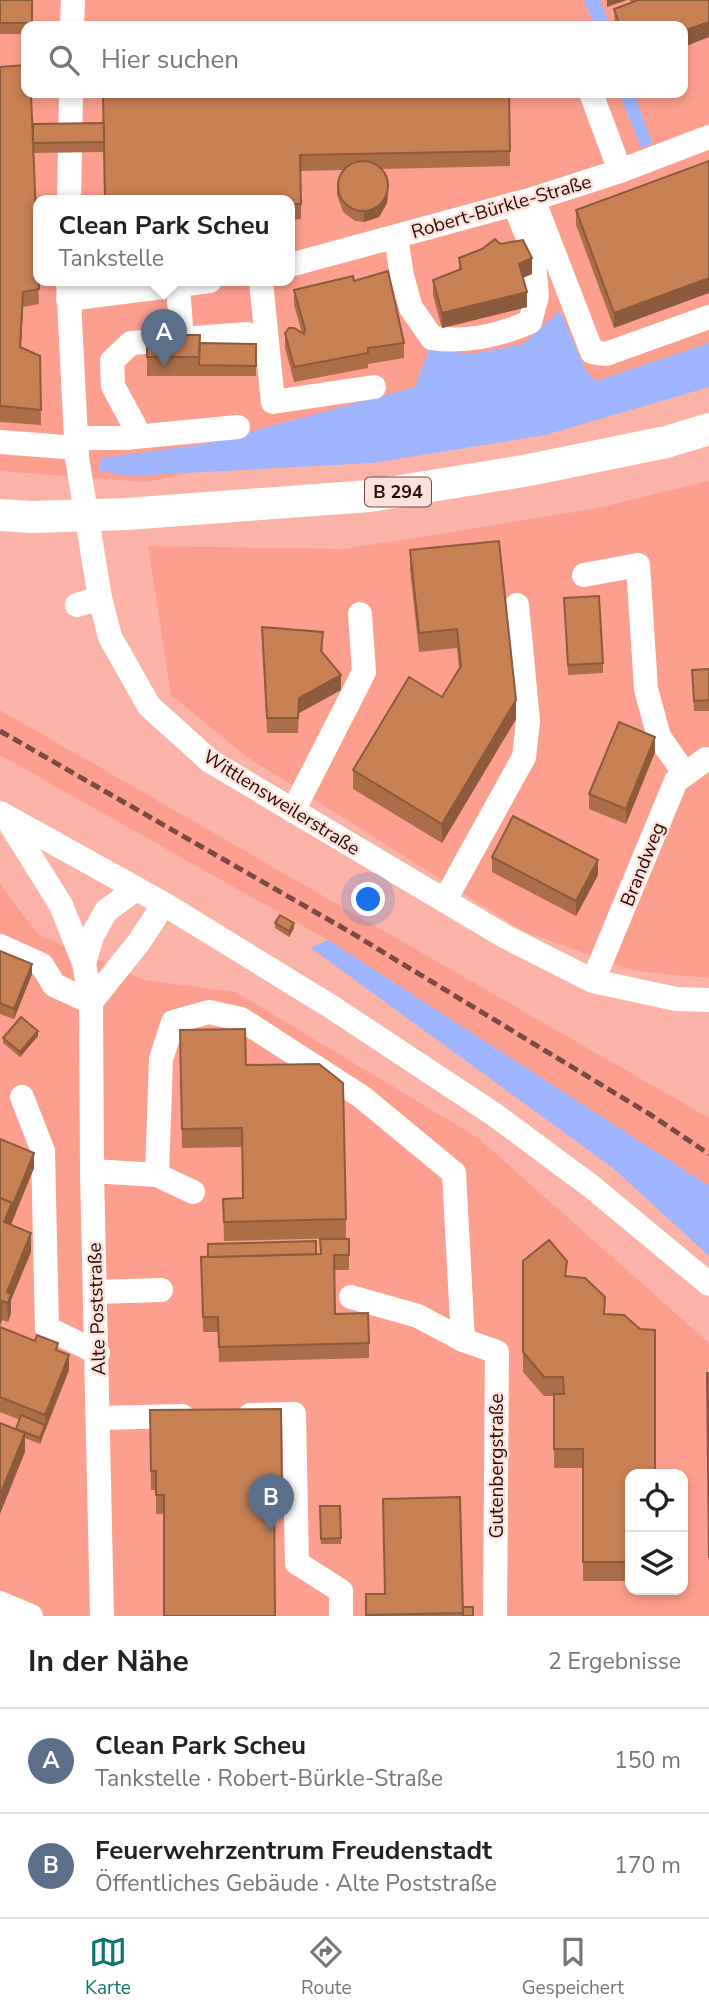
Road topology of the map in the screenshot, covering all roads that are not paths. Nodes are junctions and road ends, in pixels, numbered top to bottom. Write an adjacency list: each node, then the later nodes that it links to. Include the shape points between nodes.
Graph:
1 (72, 0): 2 (street)
2 (72, 21)
3 (71, 98): 7 (street)
4 (593, 98): 6 (street)
5 (709, 137): 6 (street, Robert-Bürkle-Straße)
6 (620, 170): 8 (street, Robert-Bürkle-Straße)
7 (69, 195)
8 (524, 202): 9 (street, Robert-Bürkle-Straße); 9 (street, via 537,296 530,322 503,334 456,342 432,338 411,308); 15 (street, via 592,352 606,354)
9 (396, 237): 10 (street, Robert-Bürkle-Straße)
10 (295, 264)
11 (183, 286): 13 (street)
12 (261, 286): 18 (street, via 273,402)
13 (178, 287): 14 (street); 17 (street)
14 (68, 290): 23 (street, Wittlensweilerstraße)
15 (709, 317)
16 (247, 334): 17 (street)
17 (182, 338): 21 (street, via 131,343 112,361 113,386)
18 (374, 387)
19 (238, 427): 21 (street)
20 (709, 429): 24 (main road, B 294, via 529,470 370,496 126,514)
21 (140, 436): 23 (street)
22 (0, 442): 23 (street)
23 (76, 443): 30 (street, Wittlensweilerstraße, via 88,601 149,706 210,761)
24 (0, 515)
25 (584, 575): 29 (street, via 638,565 646,689 659,737)
26 (516, 605): 33 (street, via 528,721 524,757)
27 (360, 614): 30 (street, via 364,672)
28 (706, 760): 29 (street, Brandweg)
29 (685, 774): 37 (street, Brandweg, via 676,781)
30 (293, 811): 33 (street, Wittlensweilerstraße)
31 (3, 815): 32 (street); 36 (street, Alte Poststraße, via 61,905)
32 (136, 889): 34 (street); 36 (street, Alte Poststraße, via 106,911)
33 (445, 901): 37 (street, Wittlensweilerstraße)
34 (164, 904): 39 (street); 44 (street, via 495,1115)
35 (0, 946): 39 (street, via 42,965 54,985)
36 (84, 963): 39 (street, Alte Poststraße)
37 (593, 981): 38 (street, Wittlensweilerstraße, via 676,999)
38 (709, 1000)
39 (91, 1002): 41 (street, Alte Poststraße)
40 (22, 1097): 49 (street, via 43,1151 47,1328)
41 (92, 1171): 42 (street); 46 (street, Alte Poststraße)
42 (157, 1175): 43 (street); 48 (street, via 161,1059 173,1022 209,1012 241,1019 362,1097 454,1173)
43 (193, 1192)
44 (709, 1283)
45 (161, 1290): 46 (street)
46 (96, 1292): 49 (street, Alte Poststraße)
47 (351, 1297): 48 (street, via 418,1316)
48 (463, 1340): 57 (street, Gutenbergstraße, via 497,1352)
49 (97, 1353): 52 (street, Alte Poststraße)
50 (231, 1415): 56 (street, via 294,1414 297,1563 341,1591)
51 (204, 1416): 52 (street)
52 (99, 1418): 55 (street, Alte Poststraße)
53 (0, 1603): 54 (street)
54 (32, 1616)
55 (102, 1616)
56 (341, 1616)
57 (495, 1616)

